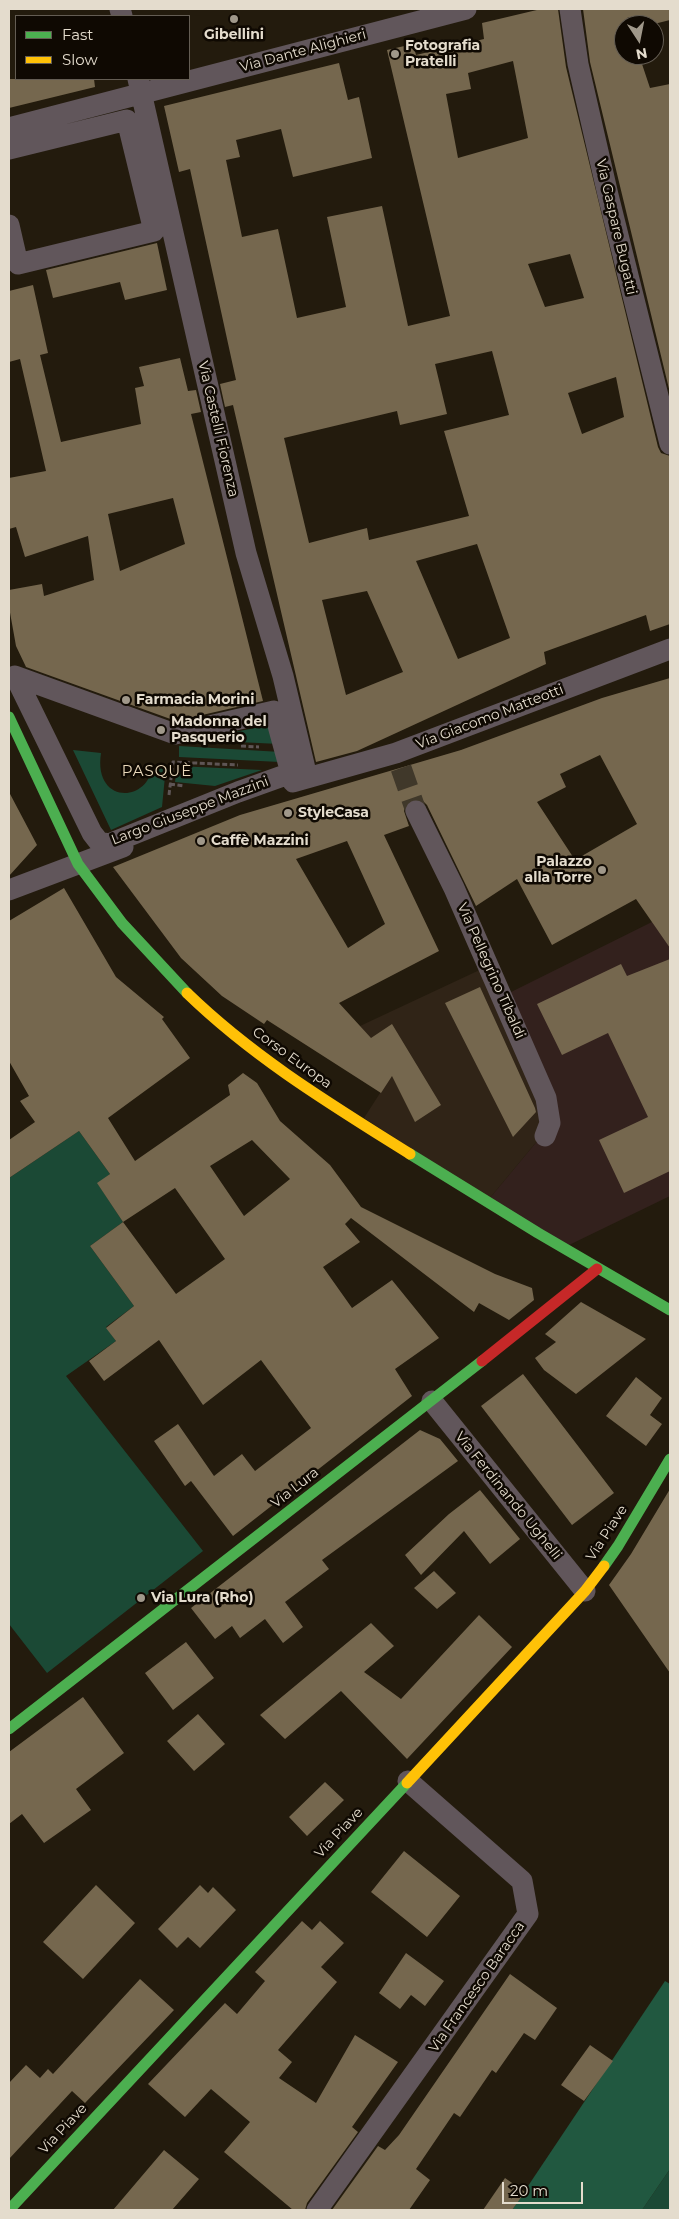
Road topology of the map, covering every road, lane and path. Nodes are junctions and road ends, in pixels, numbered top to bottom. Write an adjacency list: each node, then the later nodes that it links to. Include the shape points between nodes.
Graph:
1 (466, 9): 3 (street, Via Dante Alighieri)
2 (570, 9): 9 (street, Via Gaspare Bugatti, via 578,64)
3 (190, 75)
4 (168, 80): 5 (street, Via Dante Alighieri)
5 (139, 87): 6 (street, Via Dante Alighieri); 12 (street, Via Castelli Fiorenza, via 246,553 283,676)
6 (9, 128)
7 (9, 149): 8 (street, via 127,120 154,230 18,264)
8 (9, 225)
9 (670, 444)
10 (670, 649): 12 (street, Via Giacomo Matteotti, via 399,760)
11 (9, 717): 14 (street, Corso Europa)
12 (299, 775): 12 (street, Largo Giuseppe Mazzini, via 109,844 99,842 15,676 176,734 274,711); 14 (street, Largo Giuseppe Mazzini)
13 (416, 811): 16 (street, Via Pellegrino Tibaldi, via 454,888 546,1098 550,1123)
14 (78, 864): 15 (street, Largo Giuseppe Mazzini); 17 (street, Corso Europa, via 121,924 199,1007 284,1074)
15 (9, 890)
16 (545, 1136)
17 (597, 1269): 18 (street, Corso Europa); 19 (street, Via Lura)
18 (670, 1310)
19 (432, 1401): 21 (street, Via Ferdinando Ughelli); 22 (street, Via Lura)
20 (670, 1459): 21 (street, Via Piave, via 618,1546)
21 (585, 1591): 23 (street, Via Piave)
22 (9, 1729)
23 (408, 1781): 24 (street, Via Piave); 25 (street, Via Francesco Baracca, via 522,1882 528,1914)
24 (9, 2210)
25 (317, 2210)

